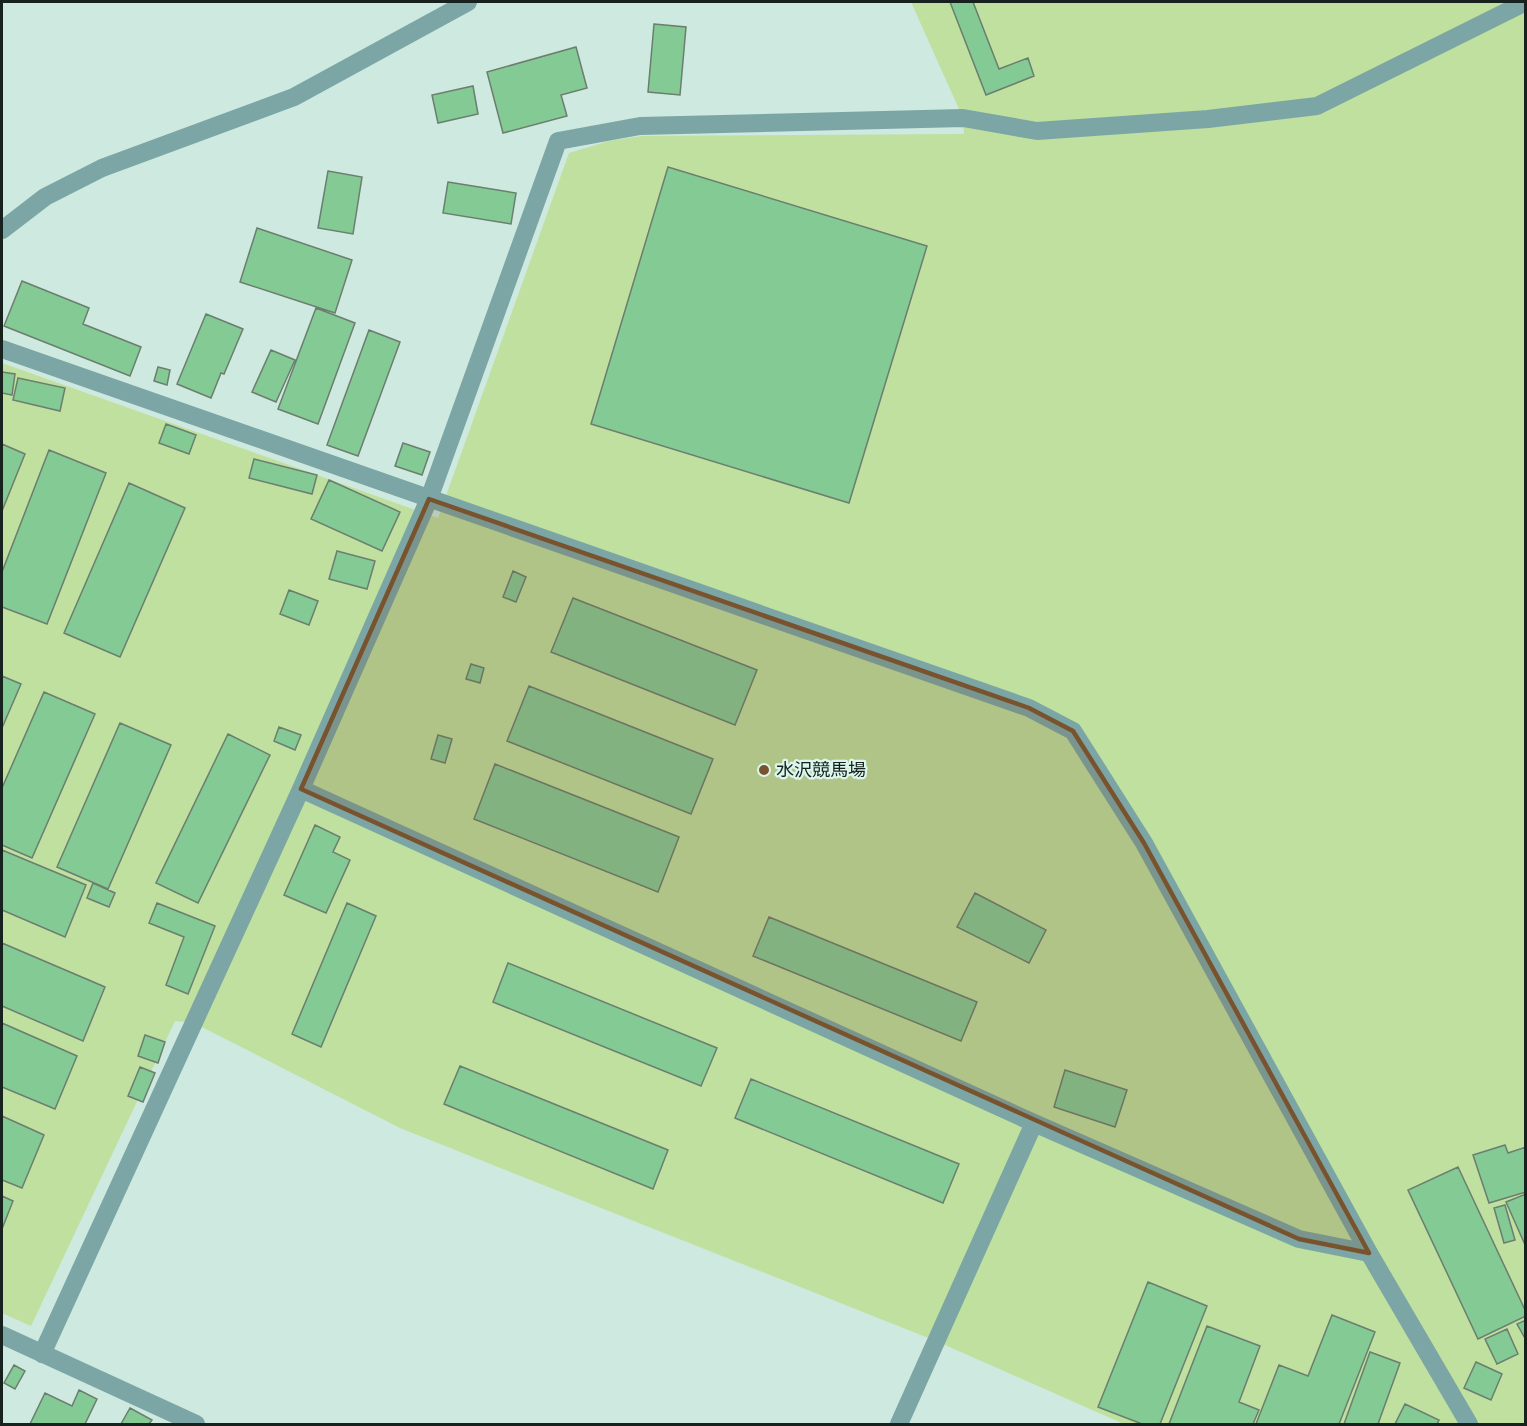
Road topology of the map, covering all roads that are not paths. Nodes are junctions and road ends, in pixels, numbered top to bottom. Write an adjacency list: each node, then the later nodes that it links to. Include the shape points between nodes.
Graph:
1 (466, 2): 3 (street, via 294,97 102,168 45,196)
2 (1526, 2): 5 (street, via 1317,106 1037,132 963,118 640,126 558,141)
3 (2, 230)
4 (2, 349): 5 (street)
5 (429, 500): 6 (street); 8 (street, via 1029,708 1073,731 1144,843)
6 (301, 789): 7 (street); 10 (street)
7 (1034, 1123): 8 (street, via 1299,1239); 12 (street)
8 (1369, 1254): 13 (street)
9 (2, 1335): 10 (street)
10 (42, 1354): 11 (street)
11 (196, 1425)
12 (898, 1425)
13 (1469, 1425)

